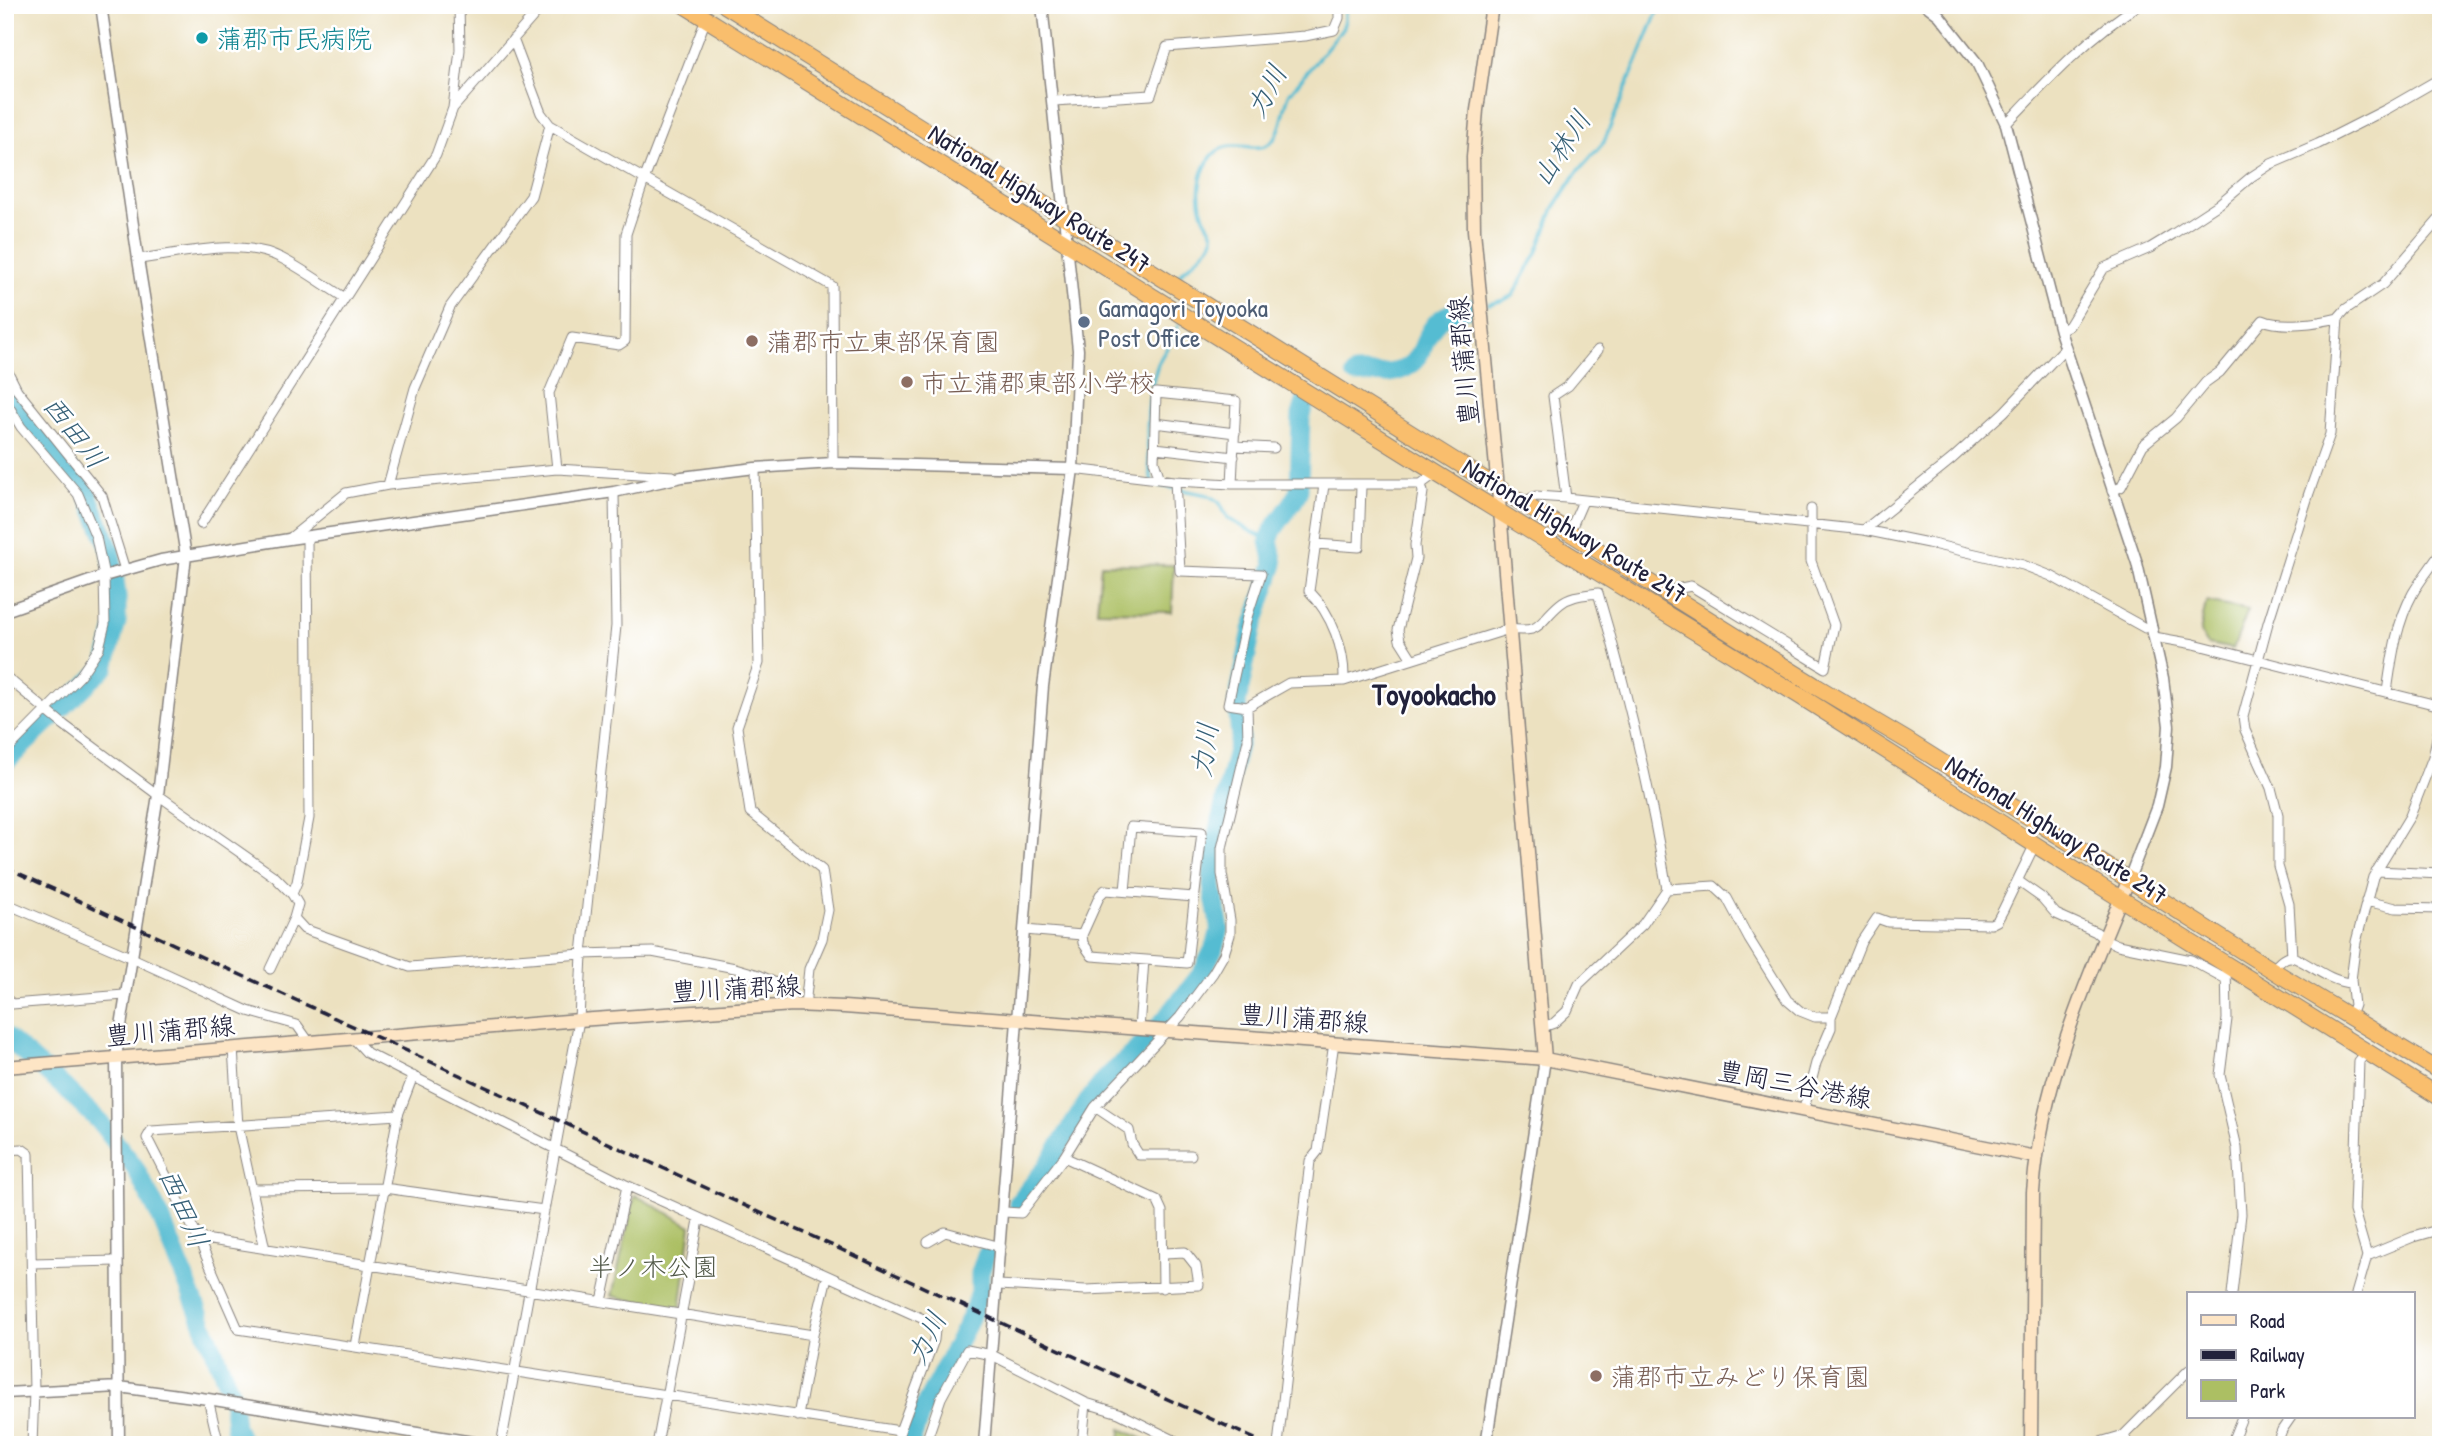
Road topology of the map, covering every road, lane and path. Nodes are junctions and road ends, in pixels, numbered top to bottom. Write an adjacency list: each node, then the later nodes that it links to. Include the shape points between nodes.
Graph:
1 (101, 5): 22 (street)
2 (459, 5): 15 (street, via 460,50)
3 (543, 5): 12 (street)
4 (684, 5): 11 (highway, National Highway Route 247)
5 (725, 5): 19 (highway, National Highway Route 247)
6 (1042, 5): 14 (street)
7 (1339, 5): 14 (street, via 1334,30 1167,47 1151,95)
8 (1492, 5): 51 (main road, 豊川蒲郡線, via 1476,122 1473,218)
9 (1926, 5): 16 (street, via 1977,63)
10 (2139, 5): 16 (street, via 2112,22 2050,77)
11 (706, 19): 18 (street); 21 (highway, National Highway Route 247)
12 (513, 39): 15 (street); 17 (street, via 541,113)
13 (2441, 78): 25 (street, via 2271,164 2173,234 2104,268 2069,326)
14 (1054, 101): 19 (street)
15 (453, 108): 23 (street, via 436,155)
16 (2006, 124): 25 (street)
17 (550, 125): 18 (street); 47 (street, via 531,196 450,307 415,388)
18 (644, 180): 38 (street, via 832,286); 40 (street, via 626,234 625,341 619,345 572,338 549,393)
19 (1065, 217): 21 (street); 51 (highway, National Highway Route 247)
20 (2441, 217): 24 (street, via 2383,284)
21 (1065, 241): 41 (street, via 1078,350); 42 (highway, National Highway Route 247)
22 (138, 259): 23 (street, via 229,247 255,249 280,257); 67 (street)
23 (345, 298): 59 (street)
24 (2338, 318): 52 (street, via 2312,325 2263,320 2221,372 2143,445 2121,487); 76 (street, via 2330,434)
25 (2060, 331): 26 (street)
26 (2066, 347): 52 (street); 61 (street, via 1952,459)
27 (1598, 350): 54 (street, via 1553,397)
28 (5, 366): 68 (street, via 17,390 102,496)
29 (5, 400): 30 (street)
30 (18, 422): 32 (street); 69 (street, via 78,494 96,537)
31 (1155, 423): 33 (street); 33 (street, via 1156,393 1237,401); 36 (street)
32 (5, 425)
33 (1235, 433): 34 (street)
34 (1234, 446): 35 (street); 37 (street)
35 (1273, 447)
36 (1155, 448): 37 (street); 44 (street)
37 (1234, 457): 45 (street)
38 (834, 463): 39 (street); 41 (street)
39 (755, 468): 43 (street); 113 (street, via 759,663 737,727 750,812 822,870 828,910)
40 (557, 469): 43 (street); 47 (street)
41 (1073, 469): 44 (street); 100 (street, via 1043,686)
42 (1436, 473): 46 (street); 58 (highway, National Highway Route 247)
43 (682, 477): 53 (street)
44 (1153, 478): 50 (street)
45 (1232, 484): 48 (street); 50 (street)
46 (1422, 484): 49 (street); 75 (street, via 1416,558 1398,630)
47 (388, 485): 64 (street, via 346,493)
48 (1324, 485): 49 (street); 65 (street)
49 (1361, 486): 65 (street, via 1359,547)
50 (1175, 487): 81 (street, via 1180,571 1261,574 1228,704)
51 (1497, 487): 56 (highway, National Highway Route 247); 58 (main road, 豊川蒲郡線)
52 (2112, 491): 72 (street, via 2137,563)
53 (614, 492): 63 (street); 103 (street, via 616,626)
54 (1566, 498): 55 (street); 56 (street, via 1536,496)
55 (1583, 501): 60 (street); 62 (street)
56 (1524, 502): 62 (highway, National Highway Route 247)
57 (1811, 509): 60 (street)
58 (1500, 511): 73 (main road, 豊川蒲郡線); 86 (highway, National Highway Route 247)
59 (201, 524)
60 (1812, 526): 61 (street); 70 (street, via 1811,561 1834,625 1825,668 1691,586)
61 (1864, 530): 72 (street, via 2023,565 2145,628)
62 (1570, 531): 70 (highway, National Highway Route 247)
63 (307, 537): 64 (street); 93 (street, via 309,818)
64 (289, 539): 67 (street)
65 (1316, 544): 78 (street, via 1309,592 1339,639)
66 (2441, 552): 79 (street, via 2402,619)
67 (186, 555): 68 (street); 85 (street)
68 (125, 570): 69 (street)
69 (104, 576): 71 (street); 82 (street, via 106,624 99,648)
70 (1666, 591): 89 (highway, National Highway Route 247)
71 (5, 611)
72 (2151, 625): 74 (street)
73 (1509, 629): 75 (street); 91 (street, via 1528,632 1561,603 1598,593 1625,685); 118 (main road, 豊川蒲郡線)
74 (2154, 638): 76 (street); 89 (street, via 2168,726 2166,767 2157,806)
75 (1412, 659): 78 (street)
76 (2258, 661): 79 (street); 105 (street, via 2243,716 2278,815 2278,866 2289,904)
77 (5, 676): 82 (street)
78 (1344, 681): 81 (street, via 1289,683)
79 (2387, 692): 80 (street)
80 (2441, 706)
81 (1245, 707): 120 (street, via 1248,740 1222,848 1230,935 1213,973)
82 (47, 710): 84 (street); 85 (street)
83 (2441, 719): 87 (street, via 2433,757 2410,816)
84 (5, 752)
85 (158, 795): 93 (street, via 275,877); 104 (street)
86 (2035, 844): 90 (street); 95 (highway, National Highway Route 247)
87 (2376, 871): 88 (street); 96 (street)
88 (2441, 874)
89 (2129, 879): 95 (main road); 108 (highway, National Highway Route 247)
90 (2018, 881): 102 (street, via 2056,914); 115 (street, via 1991,924 1877,918 1861,942)
91 (1667, 889): 115 (street, via 1714,886 1727,898 1787,1000 1815,1017); 118 (street, via 1643,924 1579,984 1567,1011)
92 (1125, 891): 94 (street); 94 (street, via 1131,827 1202,832); 101 (street, via 1105,890 1100,895)
93 (292, 894): 99 (street, via 298,904)
94 (1194, 897): 106 (street, via 1187,963)
95 (2121, 899): 102 (main road); 109 (highway, National Highway Route 247)
96 (2366, 901): 98 (street); 110 (street)
97 (5, 903): 104 (street)
98 (2439, 912)
99 (294, 918): 103 (street, via 304,929 410,967); 107 (street)
100 (1025, 930): 101 (street); 116 (street)
101 (1082, 935): 106 (street, via 1092,956)
102 (2104, 939): 109 (street); 140 (main road, via 2061,1052)
103 (582, 954): 113 (street, via 652,952 736,968 786,988); 117 (street)
104 (130, 957): 111 (street); 122 (street, via 248,1011 297,1025)
105 (2292, 957): 108 (street); 110 (street, via 2323,975)
106 (1144, 960): 119 (street)
107 (271, 968)
108 (2272, 970): 114 (highway, National Highway Route 247)
109 (2226, 972): 125 (highway, National Highway Route 247); 161 (street, via 2227,1018 2220,1075 2237,1148 2241,1214)
110 (2351, 983): 114 (street, via 2354,1005)
111 (124, 995): 112 (street, via 12,1004); 126 (street)
112 (5, 997)
113 (799, 1006): 116 (main road, 豊川蒲郡線); 117 (main road, 豊川蒲郡線)
114 (2350, 1016): 129 (highway, National Highway Route 247)
115 (1831, 1017): 133 (street)
116 (1019, 1019): 119 (main road, 豊川蒲郡線); 145 (street)
117 (579, 1020): 121 (main road, 豊川蒲郡線); 136 (street)
118 (1543, 1027): 127 (main road, 豊川蒲郡線)
119 (1143, 1029): 120 (main road, 豊川蒲郡線)
120 (1165, 1030): 123 (main road, 豊川蒲郡線); 132 (street)
121 (354, 1039): 122 (main road, 豊川蒲郡線); 130 (street, via 367,1053)
122 (309, 1042): 124 (main road, 豊川蒲郡線)
123 (1334, 1043): 127 (main road, 豊川蒲郡線); 192 (street, via 1318,1151 1310,1161)
124 (233, 1048): 126 (main road, 豊川蒲郡線); 135 (street)
125 (2366, 1053): 131 (highway, National Highway Route 247); 153 (street, via 2359,1061 2354,1211)
126 (116, 1057): 128 (main road, 豊川蒲郡線); 154 (street)
127 (1545, 1059): 133 (main road, 豊岡三谷港線); 193 (street)
128 (7, 1067)
129 (2441, 1072)
130 (414, 1076): 134 (street); 136 (street)
131 (2441, 1098)
132 (1095, 1107): 138 (street, via 1129,1130 1139,1155); 139 (street)
133 (1804, 1109): 140 (main road, 豊岡三谷港線)
134 (398, 1115): 135 (street); 142 (street)
135 (238, 1126): 143 (street); 148 (street, via 151,1131 147,1138)
136 (556, 1149): 141 (street); 144 (street)
137 (5, 1150): 155 (street, via 22,1149 29,1154)
138 (1191, 1155)
139 (1064, 1157): 145 (street, via 1021,1213); 152 (street, via 1157,1200 1162,1211)
140 (2036, 1157): 194 (main road)
141 (627, 1186): 146 (street); 163 (street)
142 (384, 1188): 143 (street); 144 (street); 156 (street)
143 (252, 1189): 151 (street)
144 (544, 1210): 160 (street)
145 (1004, 1212): 150 (street)
146 (699, 1220): 157 (street); 164 (street)
147 (2441, 1229): 153 (street)
148 (198, 1238): 151 (street); 166 (street, via 238,1329)
149 (928, 1242): 150 (street, via 945,1233)
150 (1001, 1247): 158 (street)
151 (265, 1249): 156 (street)
152 (1163, 1253): 159 (street); 159 (street, via 1185,1252 1196,1266 1199,1285)
153 (2367, 1256): 162 (street)
154 (117, 1261): 155 (street); 170 (street)
155 (32, 1263): 171 (street)
156 (369, 1265): 160 (street); 166 (street)
157 (827, 1277): 165 (street); 179 (street, via 933,1326 934,1340)
158 (998, 1285): 159 (street); 167 (street)
159 (1163, 1288)
160 (528, 1290): 163 (street); 168 (street)
161 (2232, 1292)
162 (2357, 1292)
163 (603, 1301): 164 (street)
164 (682, 1314): 165 (street); 173 (street)
165 (813, 1335): 176 (street)
166 (355, 1346): 168 (street)
167 (992, 1355): 175 (street); 188 (street, via 967,1350 941,1398); 189 (street)
168 (516, 1372): 173 (street); 185 (street)
169 (2187, 1372): 180 (street)
170 (119, 1387): 171 (street); 174 (street); 182 (street)
171 (34, 1391): 172 (street); 181 (street)
172 (5, 1393)
173 (667, 1396): 176 (street); 186 (street)
174 (212, 1400): 183 (street); 184 (street)
175 (1086, 1403): 190 (street); 191 (street, via 1119,1413)
176 (798, 1416): 179 (street)
177 (2242, 1418): 197 (street, via 2234,1437)
178 (2290, 1418): 198 (street)
179 (900, 1431): 187 (street)
180 (2124, 1435): 195 (street); 196 (street)
181 (32, 1445)
182 (118, 1445)
183 (219, 1445)
184 (491, 1445)
185 (501, 1445)
186 (657, 1445)
187 (897, 1445)
188 (925, 1445)
189 (984, 1445)
190 (1082, 1445)
191 (1184, 1445)
192 (1278, 1445)
193 (1486, 1445)
194 (2031, 1445)
195 (2090, 1445)
196 (2128, 1445)
197 (2241, 1445)
198 (2276, 1445)

